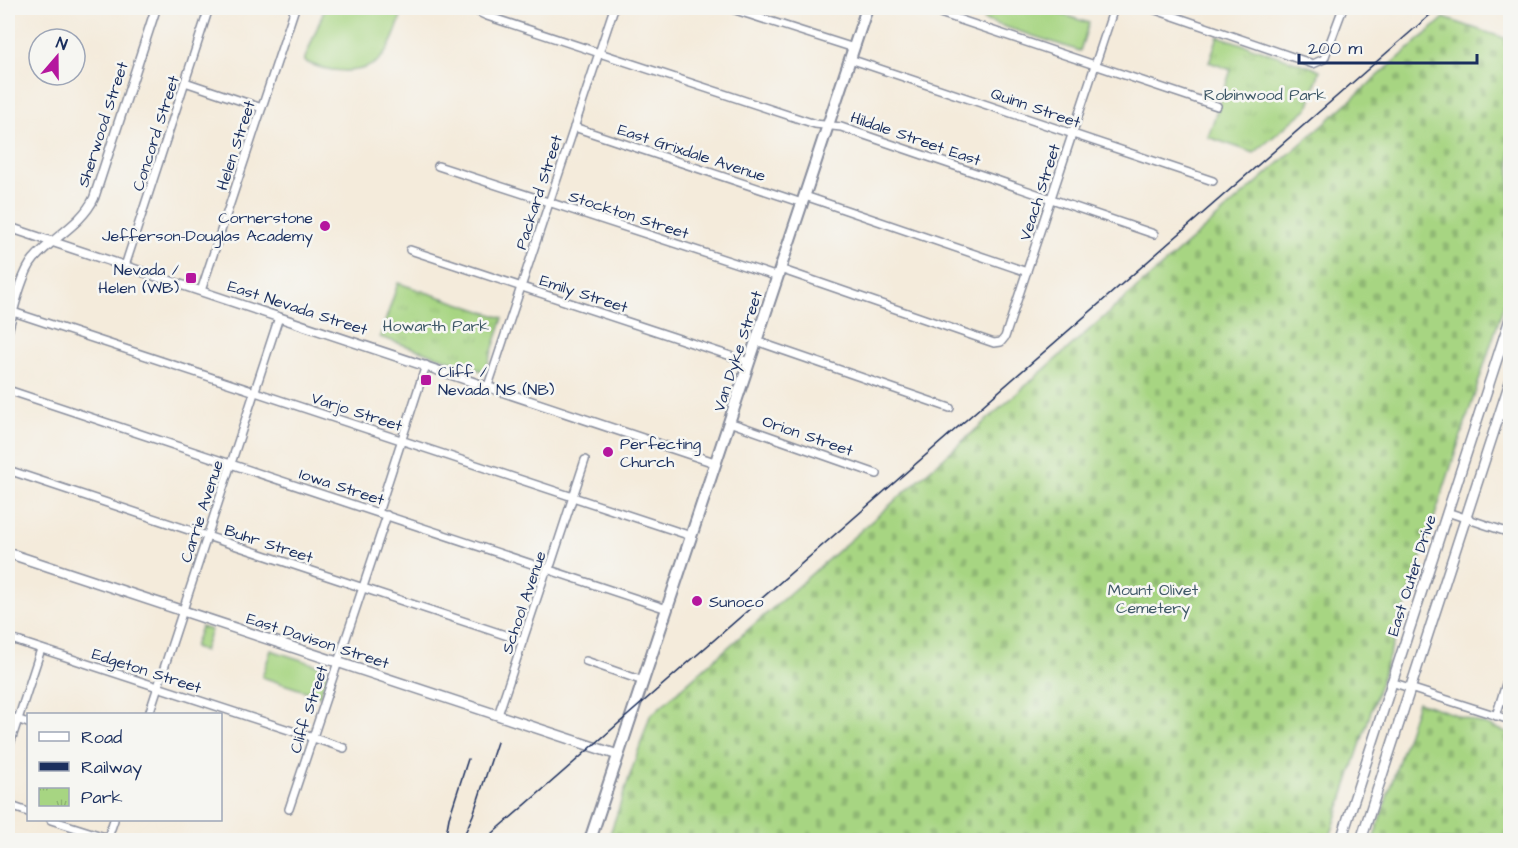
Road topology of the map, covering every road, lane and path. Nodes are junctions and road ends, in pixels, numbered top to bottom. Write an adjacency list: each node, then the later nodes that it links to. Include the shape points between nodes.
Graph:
1 (156, 8): 29 (street, Sherwood Street, via 94,198 86,212)
2 (209, 8): 16 (street, Concord Street)
3 (295, 8): 18 (street, Helen Street)
4 (470, 8): 12 (street, Hildale Street East)
5 (614, 8): 13 (street, Packard Street)
6 (729, 8): 14 (street, Quinn Street)
7 (867, 8): 14 (main road, Van Dyke Street)
8 (925, 8): 15 (street)
9 (1114, 8): 15 (street, Veach Street)
10 (1150, 8): 11 (street, via 1313,64 1326,56)
11 (1343, 8)
12 (480, 10): 13 (street, Hildale Street East)
13 (598, 53): 19 (street, Hildale Street East); 20 (street, Packard Street)
14 (852, 53): 19 (main road, Van Dyke Street); 21 (street, Quinn Street)
15 (1095, 65): 17 (street); 21 (street, Veach Street)
16 (185, 82): 18 (street); 31 (street, Concord Street)
17 (1217, 106)
18 (262, 108): 35 (street, Helen Street)
19 (828, 125): 24 (street, Hildale Street East); 25 (main road, Van Dyke Street)
20 (574, 127): 25 (street, East Grixdale Avenue); 26 (street, Packard Street)
21 (1072, 133): 23 (street, Quinn Street); 24 (street, Veach Street)
22 (438, 166): 26 (street, Stockton Street)
23 (1213, 181)
24 (1051, 198): 28 (street, Hildale Street East); 32 (street, Veach Street)
25 (803, 199): 32 (street, East Grixdale Avenue); 33 (main road, Van Dyke Street)
26 (549, 202): 33 (street, Stockton Street); 34 (street, Packard Street)
27 (8, 227): 29 (street, East Nevada Street)
28 (1154, 234)
29 (52, 242): 31 (street, East Nevada Street); 36 (street, Sherwood Street, via 28,267)
30 (410, 250): 34 (street, Emily Street)
31 (125, 266): 35 (street, East Nevada Street)
32 (1027, 272): 41 (street, Veach Street, via 1005,337)
33 (779, 273): 40 (main road, Van Dyke Street); 41 (street, Stockton Street)
34 (520, 287): 43 (street, Emily Street); 46 (street, Packard Street)
35 (201, 291): 37 (street, East Nevada Street)
36 (13, 312): 39 (street, Sherwood Street); 48 (street, Varjo Street)
37 (279, 316): 44 (street, East Nevada Street); 48 (street, Carrie Avenue)
38 (1510, 319): 42 (main road, East Outer Drive)
39 (8, 330)
40 (756, 341): 43 (main road, Van Dyke Street); 49 (street)
41 (994, 344)
42 (1506, 347): 58 (main road, East Outer Drive)
43 (749, 363): 50 (main road, Van Dyke Street)
44 (426, 365): 46 (street, East Nevada Street); 51 (street)
45 (1510, 382): 61 (main road)
46 (488, 386): 53 (street, East Nevada Street)
47 (8, 390): 54 (street, Iowa Street)
48 (255, 392): 51 (street, Varjo Street); 54 (street, Carrie Avenue)
49 (950, 408)
50 (729, 422): 53 (main road, Van Dyke Street); 56 (street, Orion Street)
51 (401, 441): 57 (street, Varjo Street); 59 (street)
52 (585, 460): 57 (street, School Avenue)
53 (716, 463): 64 (main road, Van Dyke Street)
54 (231, 464): 59 (street, Iowa Street); 63 (street, Carrie Avenue)
55 (8, 470): 63 (street, Buhr Street)
56 (878, 474)
57 (573, 497): 64 (street, Varjo Street); 66 (street, School Avenue)
58 (1447, 512): 61 (street); 77 (main road, East Outer Drive)
59 (378, 513): 60 (street, Iowa Street)
60 (387, 516): 66 (street, Iowa Street); 67 (street, Cliff Street)
61 (1466, 519): 62 (street); 79 (main road)
62 (1510, 533)
63 (207, 536): 67 (street, Buhr Street); 69 (street, Carrie Avenue)
64 (691, 536): 68 (main road, Van Dyke Street)
65 (8, 553): 69 (main road, East Davison Street)
66 (548, 569): 68 (street, Iowa Street); 71 (street, School Avenue)
67 (363, 588): 71 (street, Buhr Street); 74 (street, Cliff Street)
68 (667, 609): 76 (main road, Van Dyke Street)
69 (183, 611): 74 (main road, East Davison Street); 78 (street, Carrie Avenue)
70 (8, 638): 72 (street, Edgeton Street)
71 (523, 641): 81 (street, School Avenue)
72 (41, 649): 78 (street, Edgeton Street); 84 (street)
73 (586, 661): 76 (street)
74 (338, 662): 81 (main road, East Davison Street); 87 (street, Cliff Street)
75 (1510, 671): 83 (street)
76 (643, 681): 90 (main road, Van Dyke Street)
77 (1391, 681): 79 (street); 98 (main road, East Outer Drive)
78 (158, 687): 80 (street, Carrie Avenue); 87 (street, Edgeton Street)
79 (1410, 688): 83 (street); 99 (main road)
80 (149, 713)
81 (498, 715): 90 (main road, East Davison Street)
82 (8, 716): 84 (street)
83 (1496, 716): 85 (street)
84 (18, 720): 86 (street); 89 (street)
85 (1510, 720)
86 (27, 723)
87 (313, 738): 88 (street, Edgeton Street); 92 (street, Cliff Street)
88 (344, 748)
89 (8, 750)
90 (618, 755): 97 (main road, Van Dyke Street)
91 (8, 805): 93 (street)
92 (289, 809)
93 (27, 812)
94 (57, 821): 96 (street)
95 (113, 821): 96 (street)
96 (108, 839)
97 (590, 840)
98 (1341, 840)
99 (1360, 840)

